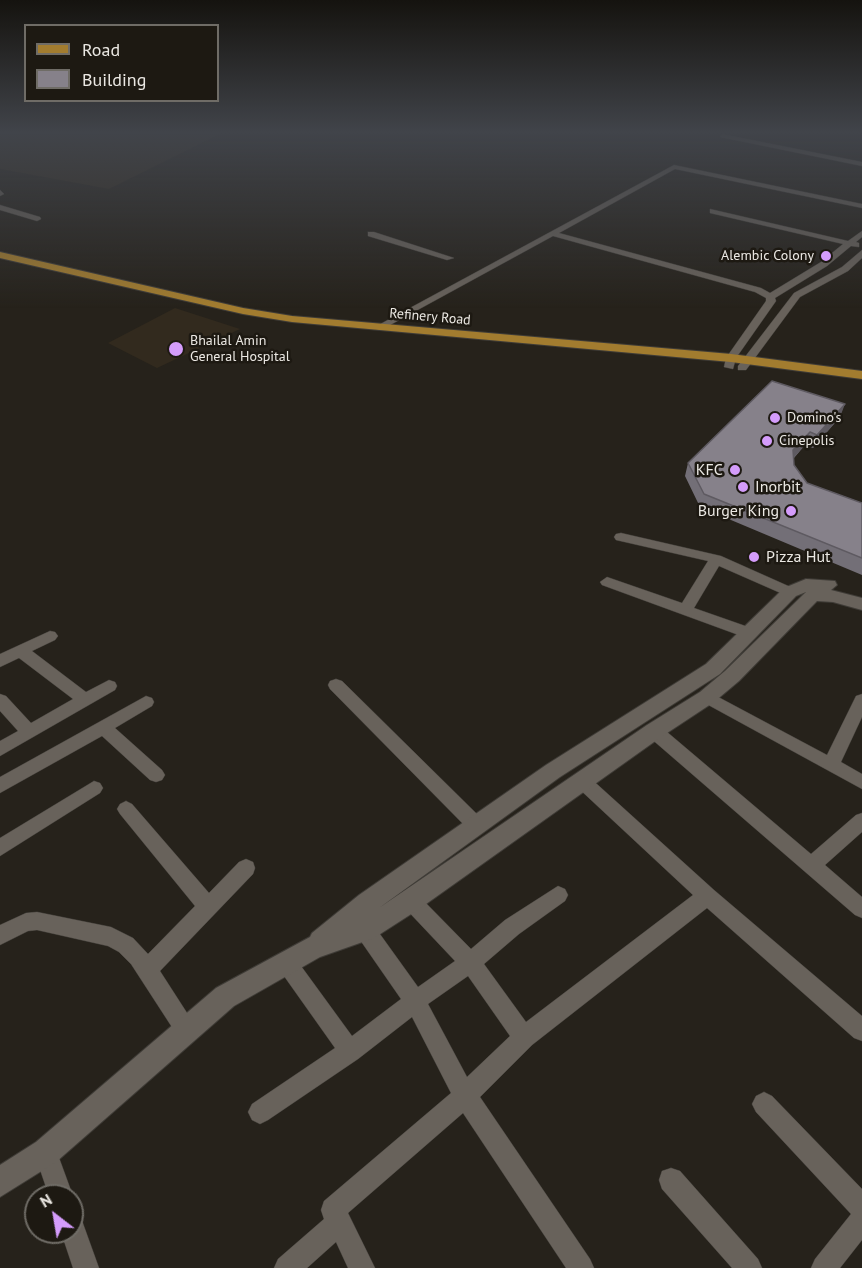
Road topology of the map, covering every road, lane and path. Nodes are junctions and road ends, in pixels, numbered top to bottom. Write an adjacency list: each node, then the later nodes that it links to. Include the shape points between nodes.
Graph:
1 (631, 190): 7 (street)
2 (786, 190): 4 (street)
3 (0, 206): 6 (street)
4 (862, 206)
5 (713, 212): 10 (street)
6 (37, 219)
7 (551, 233): 16 (street, via 758,290); 17 (street)
8 (862, 233): 10 (street)
9 (371, 234): 14 (street)
10 (849, 243): 11 (street); 16 (street, via 824,264)
11 (862, 246)
12 (862, 253): 19 (street, via 845,268 797,295)
13 (0, 255): 17 (main road, Refinery Road, via 252,312)
14 (450, 258)
15 (0, 263): 17 (main road, Refinery Road, via 266,322)
16 (770, 297): 18 (street)
17 (385, 330): 18 (main road, Refinery Road)
18 (730, 363): 19 (main road, Refinery Road)
19 (744, 364): 20 (main road, Refinery Road); 21 (main road, Refinery Road)
20 (862, 375)
21 (862, 382)
22 (621, 537): 23 (street)
23 (716, 559): 25 (street); 28 (street)
24 (607, 582): 28 (street)
25 (790, 592): 26 (street, via 814,584); 29 (street)
26 (862, 593)
27 (862, 604): 35 (street, via 833,596 813,596)
28 (685, 610): 29 (street)
29 (749, 633): 52 (street, via 700,679 572,758)
30 (50, 636): 31 (street)
31 (21, 651): 32 (street); 37 (street)
32 (0, 661)
33 (336, 685): 52 (street)
34 (109, 686): 37 (street)
35 (707, 697): 41 (street); 44 (street)
36 (0, 700): 42 (street)
37 (85, 700): 42 (street)
38 (862, 700): 44 (street)
39 (146, 702): 40 (street)
40 (103, 727): 45 (street); 48 (street)
41 (654, 731): 46 (street); 54 (street)
42 (30, 732): 43 (street)
43 (0, 749)
44 (831, 765): 47 (street)
45 (156, 775)
46 (582, 781): 57 (street); 58 (street)
47 (862, 782)
48 (0, 786)
49 (94, 788): 53 (street)
50 (126, 809): 59 (street)
51 (862, 821): 54 (street)
52 (476, 825): 63 (street, via 367,903)
53 (0, 848)
54 (811, 866): 60 (street)
55 (246, 868): 59 (street)
56 (558, 895): 64 (street)
57 (707, 896): 69 (street); 70 (street)
58 (411, 901): 61 (street); 64 (street)
59 (208, 907): 66 (street)
60 (862, 909)
61 (365, 930): 63 (street); 67 (street)
62 (0, 935): 66 (street, via 37,921 100,934 126,945)
63 (313, 948): 65 (street)
64 (470, 962): 67 (street); 70 (street)
65 (286, 963): 68 (street, via 225,997); 71 (street)
66 (147, 970): 68 (street)
67 (415, 1001): 71 (street); 72 (street)
68 (187, 1030): 75 (street)
69 (862, 1030)
70 (524, 1037): 72 (street)
71 (350, 1051): 74 (street)
72 (465, 1096): 81 (street, via 333,1210); 86 (street)
73 (764, 1104): 79 (street)
74 (260, 1112)
75 (46, 1152): 77 (street); 78 (street)
76 (671, 1180): 87 (street)
77 (0, 1182)
78 (58, 1184)
79 (862, 1207)
80 (862, 1220): 88 (street)
81 (340, 1222): 84 (street); 85 (street)
82 (78, 1244): 83 (street)
83 (86, 1268)
84 (287, 1268)
85 (362, 1268)
86 (581, 1268)
87 (749, 1268)
88 (824, 1268)

